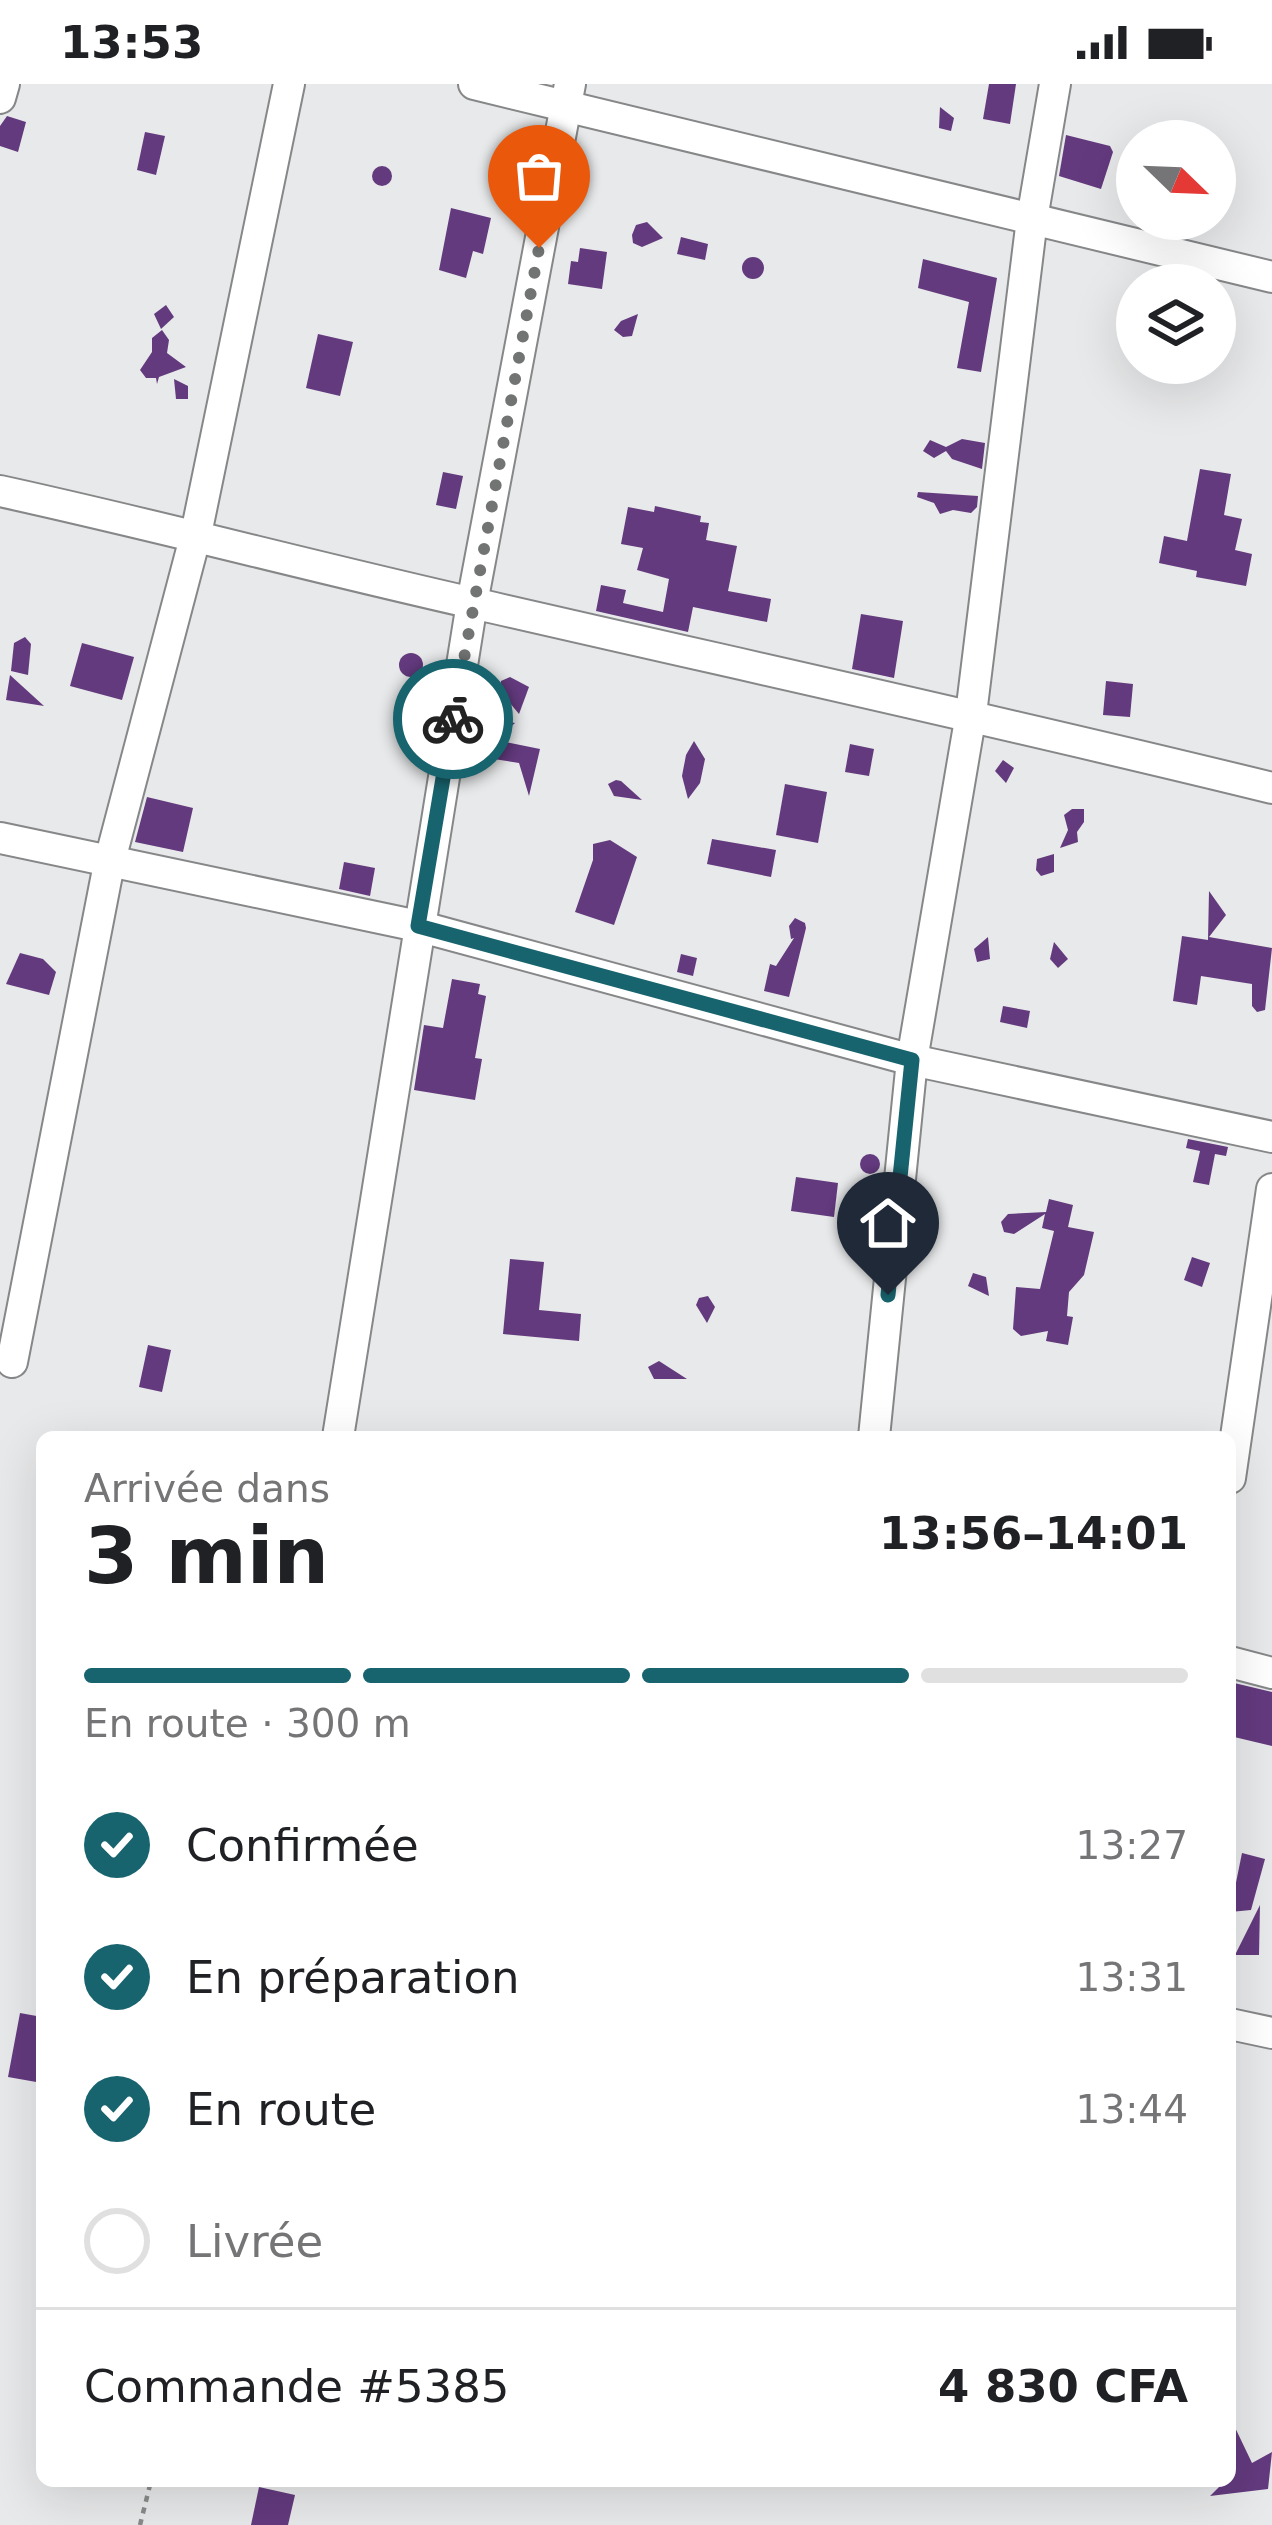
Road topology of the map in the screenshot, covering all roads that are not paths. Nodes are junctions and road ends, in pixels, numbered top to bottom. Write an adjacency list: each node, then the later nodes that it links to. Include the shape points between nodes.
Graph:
1 (4, 84): 6 (street)
2 (289, 84): 10 (street)
3 (474, 84): 5 (street)
4 (1054, 84): 7 (street)
5 (568, 95): 7 (street); 11 (street)
6 (0, 98)
7 (1033, 219): 8 (street); 12 (street)
8 (1272, 278)
9 (0, 491): 10 (street)
10 (196, 534): 11 (street); 15 (street)
11 (472, 603): 12 (street); 16 (street)
12 (971, 714): 13 (street); 17 (street)
13 (1272, 788)
14 (0, 838): 15 (street)
15 (110, 864): 16 (street); 20 (street)
16 (418, 926): 17 (street); 21 (street)
17 (912, 1060): 18 (street); 22 (street)
18 (1272, 1137)
19 (1272, 1189): 23 (street)
20 (12, 1362)
21 (339, 1431)
22 (875, 1431)
23 (1236, 1437)
24 (1236, 1664): 25 (street)
25 (1272, 1673)
26 (1236, 2025): 27 (street)
27 (1272, 2033)

